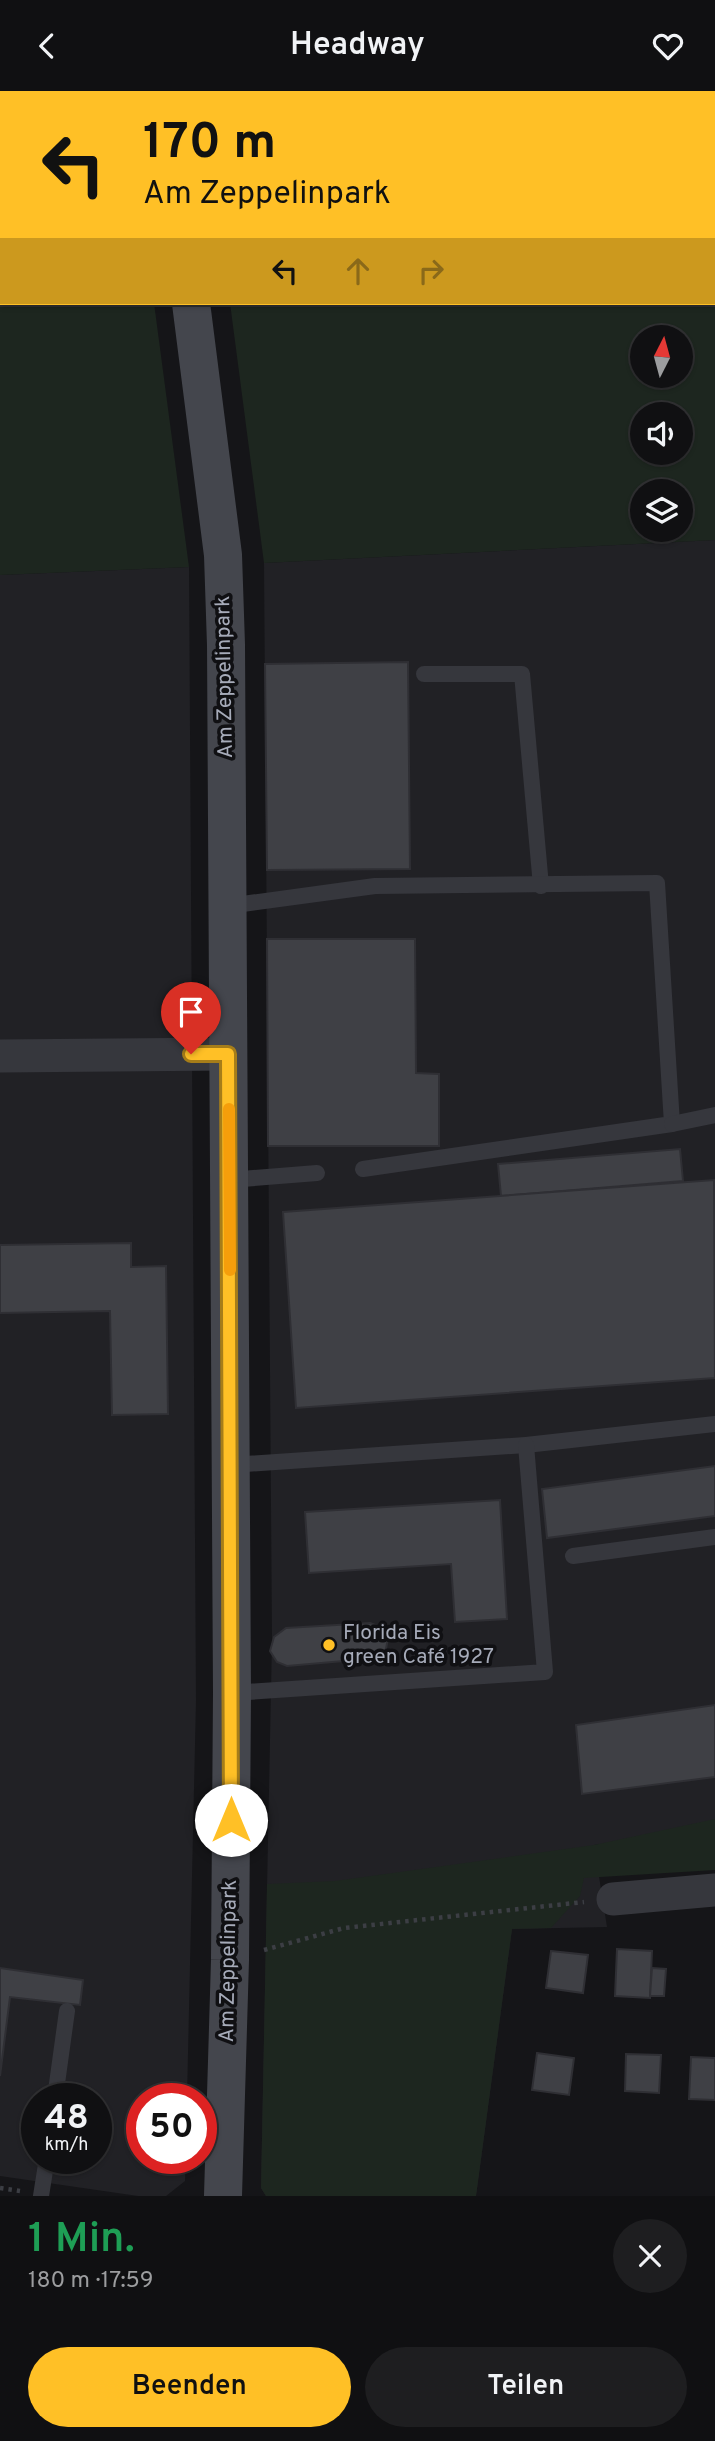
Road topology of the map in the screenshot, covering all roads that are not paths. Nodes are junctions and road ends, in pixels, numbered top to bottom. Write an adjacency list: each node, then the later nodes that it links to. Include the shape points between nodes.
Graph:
1 (191, 305): 4 (main road, Am Zeppelinpark, via 223,555)
2 (424, 674): 3 (lane, via 522,674)
3 (541, 885): 4 (lane, via 375,886); 8 (lane, via 657,883)
4 (228, 906): 5 (main road, Am Zeppelinpark)
5 (228, 1054): 6 (street); 11 (main road, Am Zeppelinpark)
6 (0, 1056)
7 (715, 1115): 8 (lane)
8 (672, 1124): 9 (lane)
9 (363, 1169)
10 (317, 1173): 11 (lane)
11 (229, 1180): 14 (main road, Am Zeppelinpark)
12 (715, 1424): 13 (lane)
13 (526, 1445): 14 (lane); 17 (lane, via 544,1672)
14 (231, 1465): 17 (main road, Am Zeppelinpark)
15 (715, 1537): 16 (lane)
16 (573, 1556)
17 (232, 1693): 24 (main road, Am Zeppelinpark)
18 (715, 1890): 19 (street)
19 (612, 1899)
20 (67, 2011): 21 (lane)
21 (57, 2083)
22 (44, 2174): 23 (lane)
23 (41, 2196)
24 (223, 2196)

